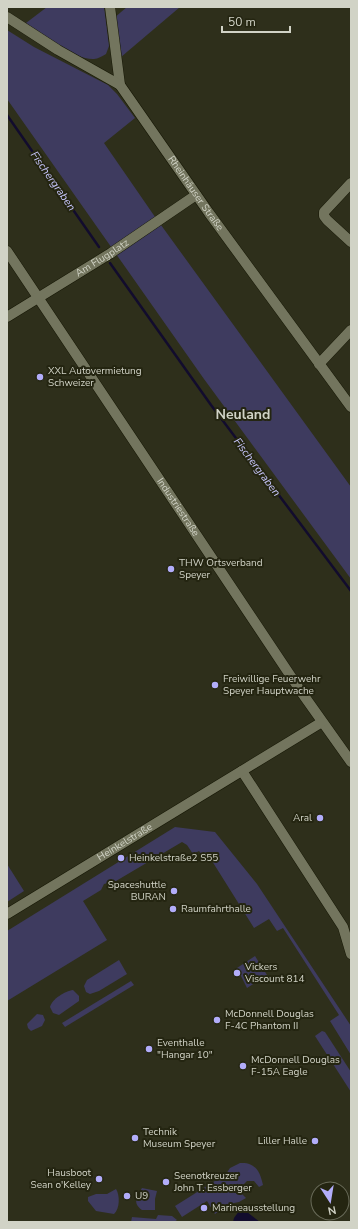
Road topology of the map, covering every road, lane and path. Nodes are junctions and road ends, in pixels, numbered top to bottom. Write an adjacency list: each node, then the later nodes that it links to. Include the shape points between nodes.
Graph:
1 (110, 7): 3 (street)
2 (7, 17): 3 (street, Rheinhäuser Straße)
3 (120, 85): 5 (street, Rheinhäuser Straße)
4 (351, 183): 6 (street, via 324,212 327,220)
5 (196, 195): 8 (street, Am Flugplatz, via 111,253); 11 (street, Rheinhäuser Straße)
6 (351, 242)
7 (7, 251): 8 (street, Industriestraße)
8 (38, 298): 9 (street, Am Flugplatz); 13 (street, Industriestraße)
9 (7, 318)
10 (351, 330): 11 (street)
11 (319, 364): 12 (street, Rheinhäuser Straße)
12 (351, 407)
13 (322, 722): 14 (street, Industriestraße); 15 (street, Heinkelstraße)
14 (351, 762)
15 (242, 771): 16 (street, Heinkelstraße); 17 (street, via 343,927)
16 (7, 914)
17 (351, 954)

